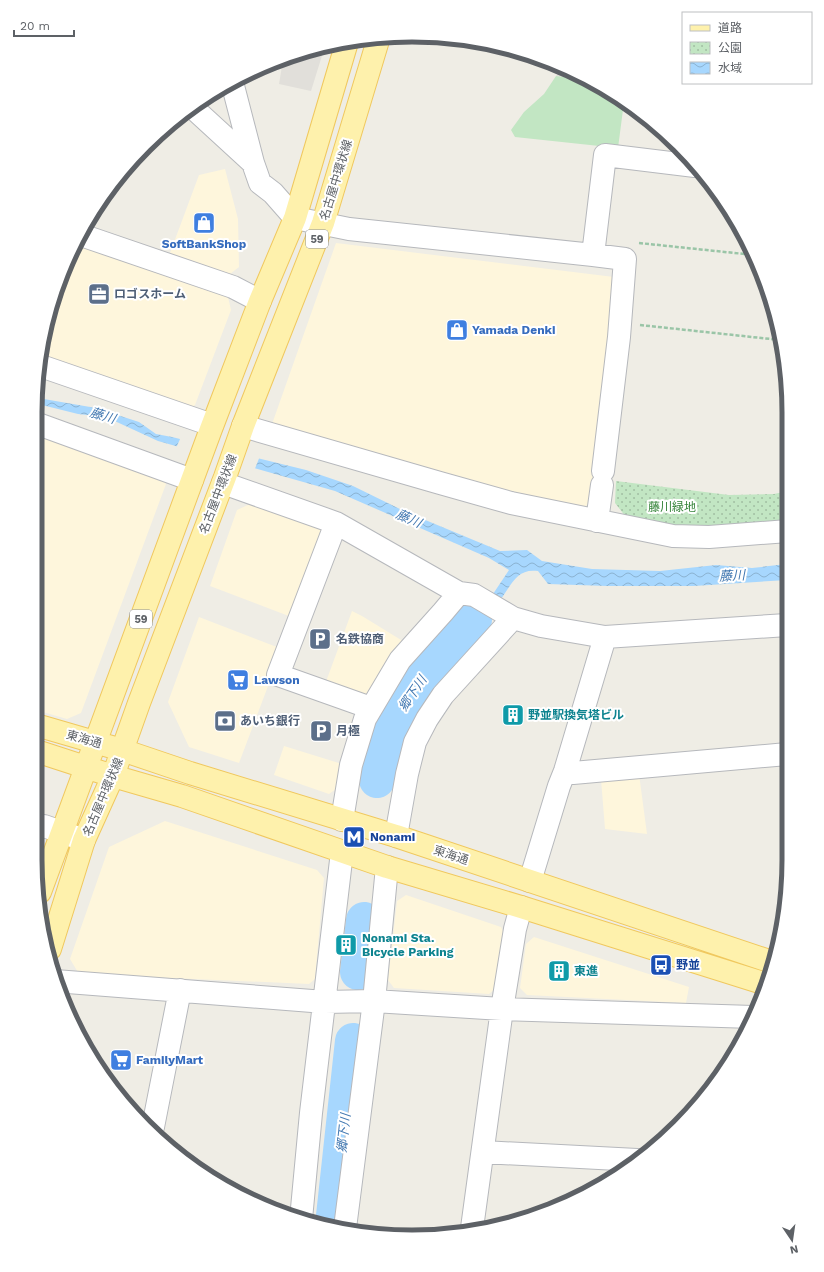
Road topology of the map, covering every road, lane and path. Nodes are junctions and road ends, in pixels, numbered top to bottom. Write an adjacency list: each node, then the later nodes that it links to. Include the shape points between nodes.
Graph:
1 (377, 44): 8 (main road, 名古屋中環状線 / 59)
2 (345, 48): 7 (main road, 名古屋中環状線 / 59)
3 (234, 88): 5 (street)
4 (196, 111): 5 (street)
5 (253, 163): 7 (street, via 260,183 273,193)
6 (687, 165): 12 (street, via 605,155)
7 (294, 218): 8 (street); 13 (main road, 名古屋中環状線 / 59)
8 (323, 223): 12 (street, via 349,229); 19 (main road, 名古屋中環状線 / 59)
9 (86, 237): 13 (street, via 233,287)
10 (636, 242): 11 (path)
11 (747, 254)
12 (593, 255): 14 (street, via 625,259)
13 (260, 301): 18 (main road, 名古屋中環状線 / 59)
14 (619, 323): 15 (path); 22 (street)
15 (775, 339)
16 (45, 366): 18 (street)
17 (42, 425): 20 (street)
18 (211, 427): 20 (main road, 名古屋中環状線 / 59)
19 (242, 431): 21 (main road, 名古屋中環状線 / 59); 22 (street, via 504,501)
20 (194, 475): 31 (main road, 名古屋中環状線 / 59)
21 (224, 480): 23 (street); 32 (main road, 名古屋中環状線 / 59)
22 (597, 522): 24 (street, via 673,536 709,537)
23 (336, 523): 25 (street); 29 (street, via 278,675)
24 (782, 531)
25 (459, 592): 26 (street, via 474,595); 29 (street, via 400,660)
26 (513, 618): 28 (street, via 541,626); 41 (street, via 443,695 427,719 415,742)
27 (782, 625): 28 (street)
28 (605, 636): 36 (street)
29 (371, 708): 38 (street, via 365,719 352,765)
30 (42, 727): 31 (main road, 東海通)
31 (96, 742): 32 (main road, 東海通); 35 (main road, 名古屋中環状線 / 59)
32 (122, 750): 37 (main road, 名古屋中環状線 / 59); 38 (main road, 東海通)
33 (42, 753): 35 (main road)
34 (782, 754): 36 (street, via 573,773)
35 (87, 767): 37 (main road); 40 (main road, 名古屋中環状線 / 59)
36 (565, 771): 45 (street)
37 (113, 776): 42 (main road, 名古屋中環状線 / 59); 43 (main road, via 182,796)
38 (342, 820): 41 (main road, 東海通)
39 (42, 826): 40 (street)
40 (62, 832): 42 (street); 46 (main road, 名古屋中環状線 / 59)
41 (396, 836): 45 (main road, 東海通)
42 (84, 840): 48 (main road, 名古屋中環状線 / 59)
43 (342, 852): 44 (main road); 54 (street)
44 (388, 867): 47 (main road); 53 (street)
45 (530, 881): 49 (main road, 東海通)
46 (43, 884)
47 (521, 907): 51 (main road); 55 (street)
48 (52, 943)
49 (768, 961)
50 (63, 982): 52 (street)
51 (761, 982)
52 (180, 990): 54 (street); 57 (street)
53 (374, 1001): 54 (street); 55 (street); 61 (street)
54 (325, 1002): 60 (street)
55 (502, 1009): 56 (street); 58 (street)
56 (747, 1017)
57 (153, 1125)
58 (483, 1152): 59 (street); 62 (street)
59 (629, 1160)
60 (302, 1213)
61 (346, 1224)
62 (472, 1225)

